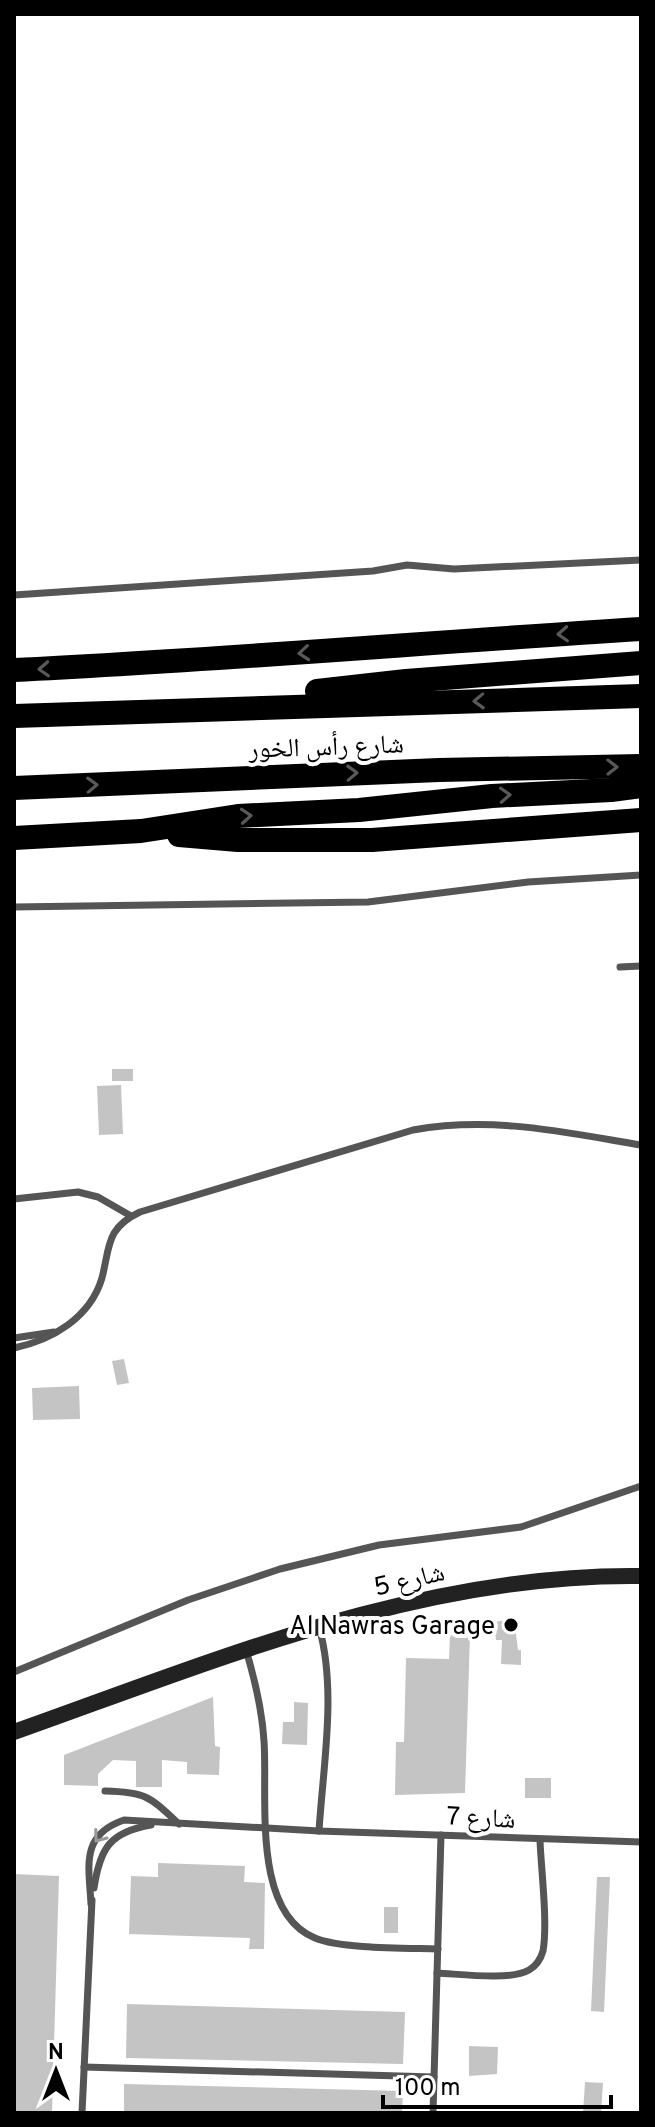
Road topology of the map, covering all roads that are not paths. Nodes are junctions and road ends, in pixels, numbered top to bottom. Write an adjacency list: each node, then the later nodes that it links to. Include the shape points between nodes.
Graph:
1 (641, 560): 2 (lane, via 454,569 407,565)
2 (14, 595)
3 (641, 629): 5 (highway, one-way to 5)
4 (641, 663): 7 (highway, via 406,681)
5 (14, 670)
6 (641, 696): 7 (highway, شارع رأس الخور, one-way to 7)
7 (160, 709): 8 (highway, شارع رأس الخور)
8 (14, 716)
9 (641, 766): 11 (highway, شارع رأس الخور, one-way to 9)
10 (641, 786): 14 (highway, one-way to 10, via 238,816)
11 (14, 788)
12 (641, 820): 13 (highway)
13 (552, 826): 14 (highway, via 372,840 238,840); 15 (highway)
14 (141, 831): 16 (highway)
15 (641, 833)
16 (14, 838)
17 (641, 875): 18 (lane, via 505,884 368,902)
18 (14, 907)
19 (641, 966): 20 (lane)
20 (620, 967)
21 (641, 1145): 23 (lane, via 505,1124 436,1126)
22 (14, 1199): 23 (lane, via 78,1192)
23 (131, 1216): 24 (lane, via 111,1238 91,1301)
24 (56, 1332): 25 (lane); 26 (lane, via 42,1342)
25 (14, 1338)
26 (14, 1348)
27 (641, 1486): 31 (lane, via 521,1527 379,1545 268,1573)
28 (641, 1576): 29 (street, شارع 5, via 545,1579 478,1588)
29 (318, 1625): 30 (street, شارع 5); 37 (lane, via 328,1688)
30 (246, 1650): 32 (street, شارع 5); 36 (lane, via 261,1709)
31 (14, 1672)
32 (14, 1732)
33 (105, 1791): 35 (lane, via 151,1798)
34 (161, 1823): 35 (lane, شارع 7); 41 (lane, via 121,1834 107,1845); 41 (lane, شارع 7, one-way to 41, via 124,1820 97,1836 90,1850)
35 (179, 1824): 36 (lane, شارع 7)
36 (267, 1828): 37 (lane, شارع 7); 42 (lane, via 277,1899 305,1933 339,1943)
37 (319, 1831): 38 (lane, شارع 7)
38 (441, 1835): 39 (lane, شارع 7); 42 (lane)
39 (540, 1840): 40 (lane, شارع 7); 43 (lane, via 544,1935 535,1966 513,1974)
40 (641, 1842)
41 (91, 1904): 44 (lane)
42 (438, 1949): 43 (lane)
43 (437, 1973): 45 (lane)
44 (84, 2067): 45 (lane); 46 (lane)
45 (434, 2077): 47 (lane)
46 (82, 2113)
47 (433, 2113)

